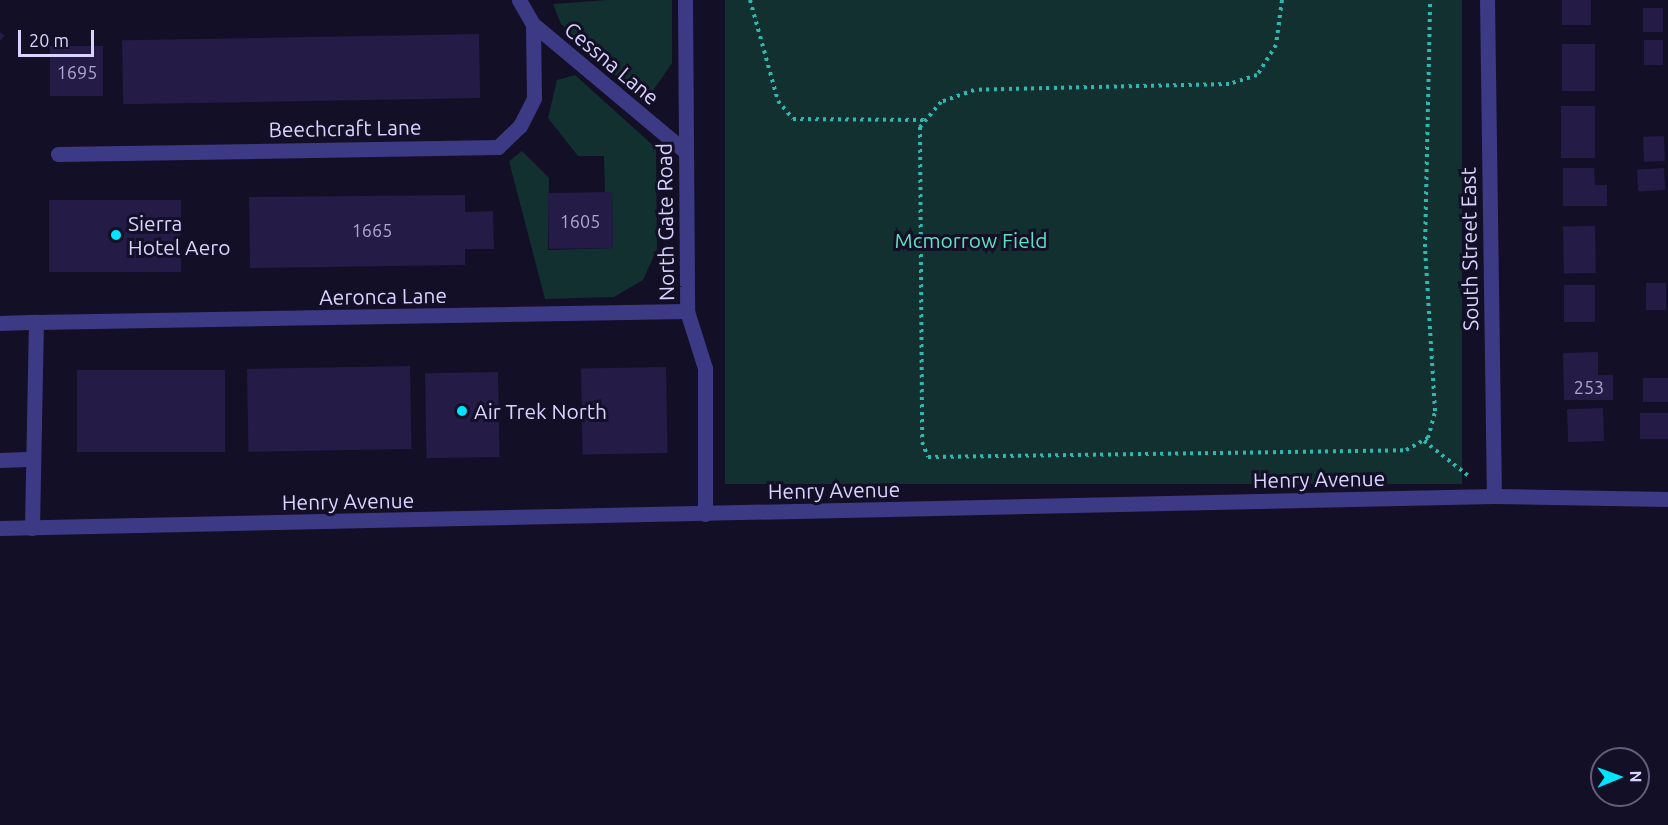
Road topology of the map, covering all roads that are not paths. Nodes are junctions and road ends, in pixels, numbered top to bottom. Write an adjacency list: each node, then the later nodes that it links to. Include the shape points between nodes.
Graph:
1 (519, 0): 4 (street, Cessna Lane)
2 (685, 0): 5 (street, North Gate Road)
3 (1487, 0): 12 (street, South Street East)
4 (533, 24): 5 (street, Cessna Lane); 6 (street, Beechcraft Lane, via 534,98 520,126 498,147)
5 (686, 152): 7 (street, North Gate Road)
6 (58, 154)
7 (687, 311): 9 (street, Aeronca Lane); 14 (street, North Gate Road, via 705,368)
8 (0, 322): 9 (street, Aeronca Lane)
9 (36, 322): 10 (street)
10 (33, 459): 11 (street); 16 (street)
11 (0, 460)
12 (1494, 496): 13 (street, Henry Avenue); 14 (street, Henry Avenue)
13 (1668, 499)
14 (705, 514): 16 (street, Henry Avenue)
15 (0, 528): 16 (street, Henry Avenue)
16 (32, 528)

